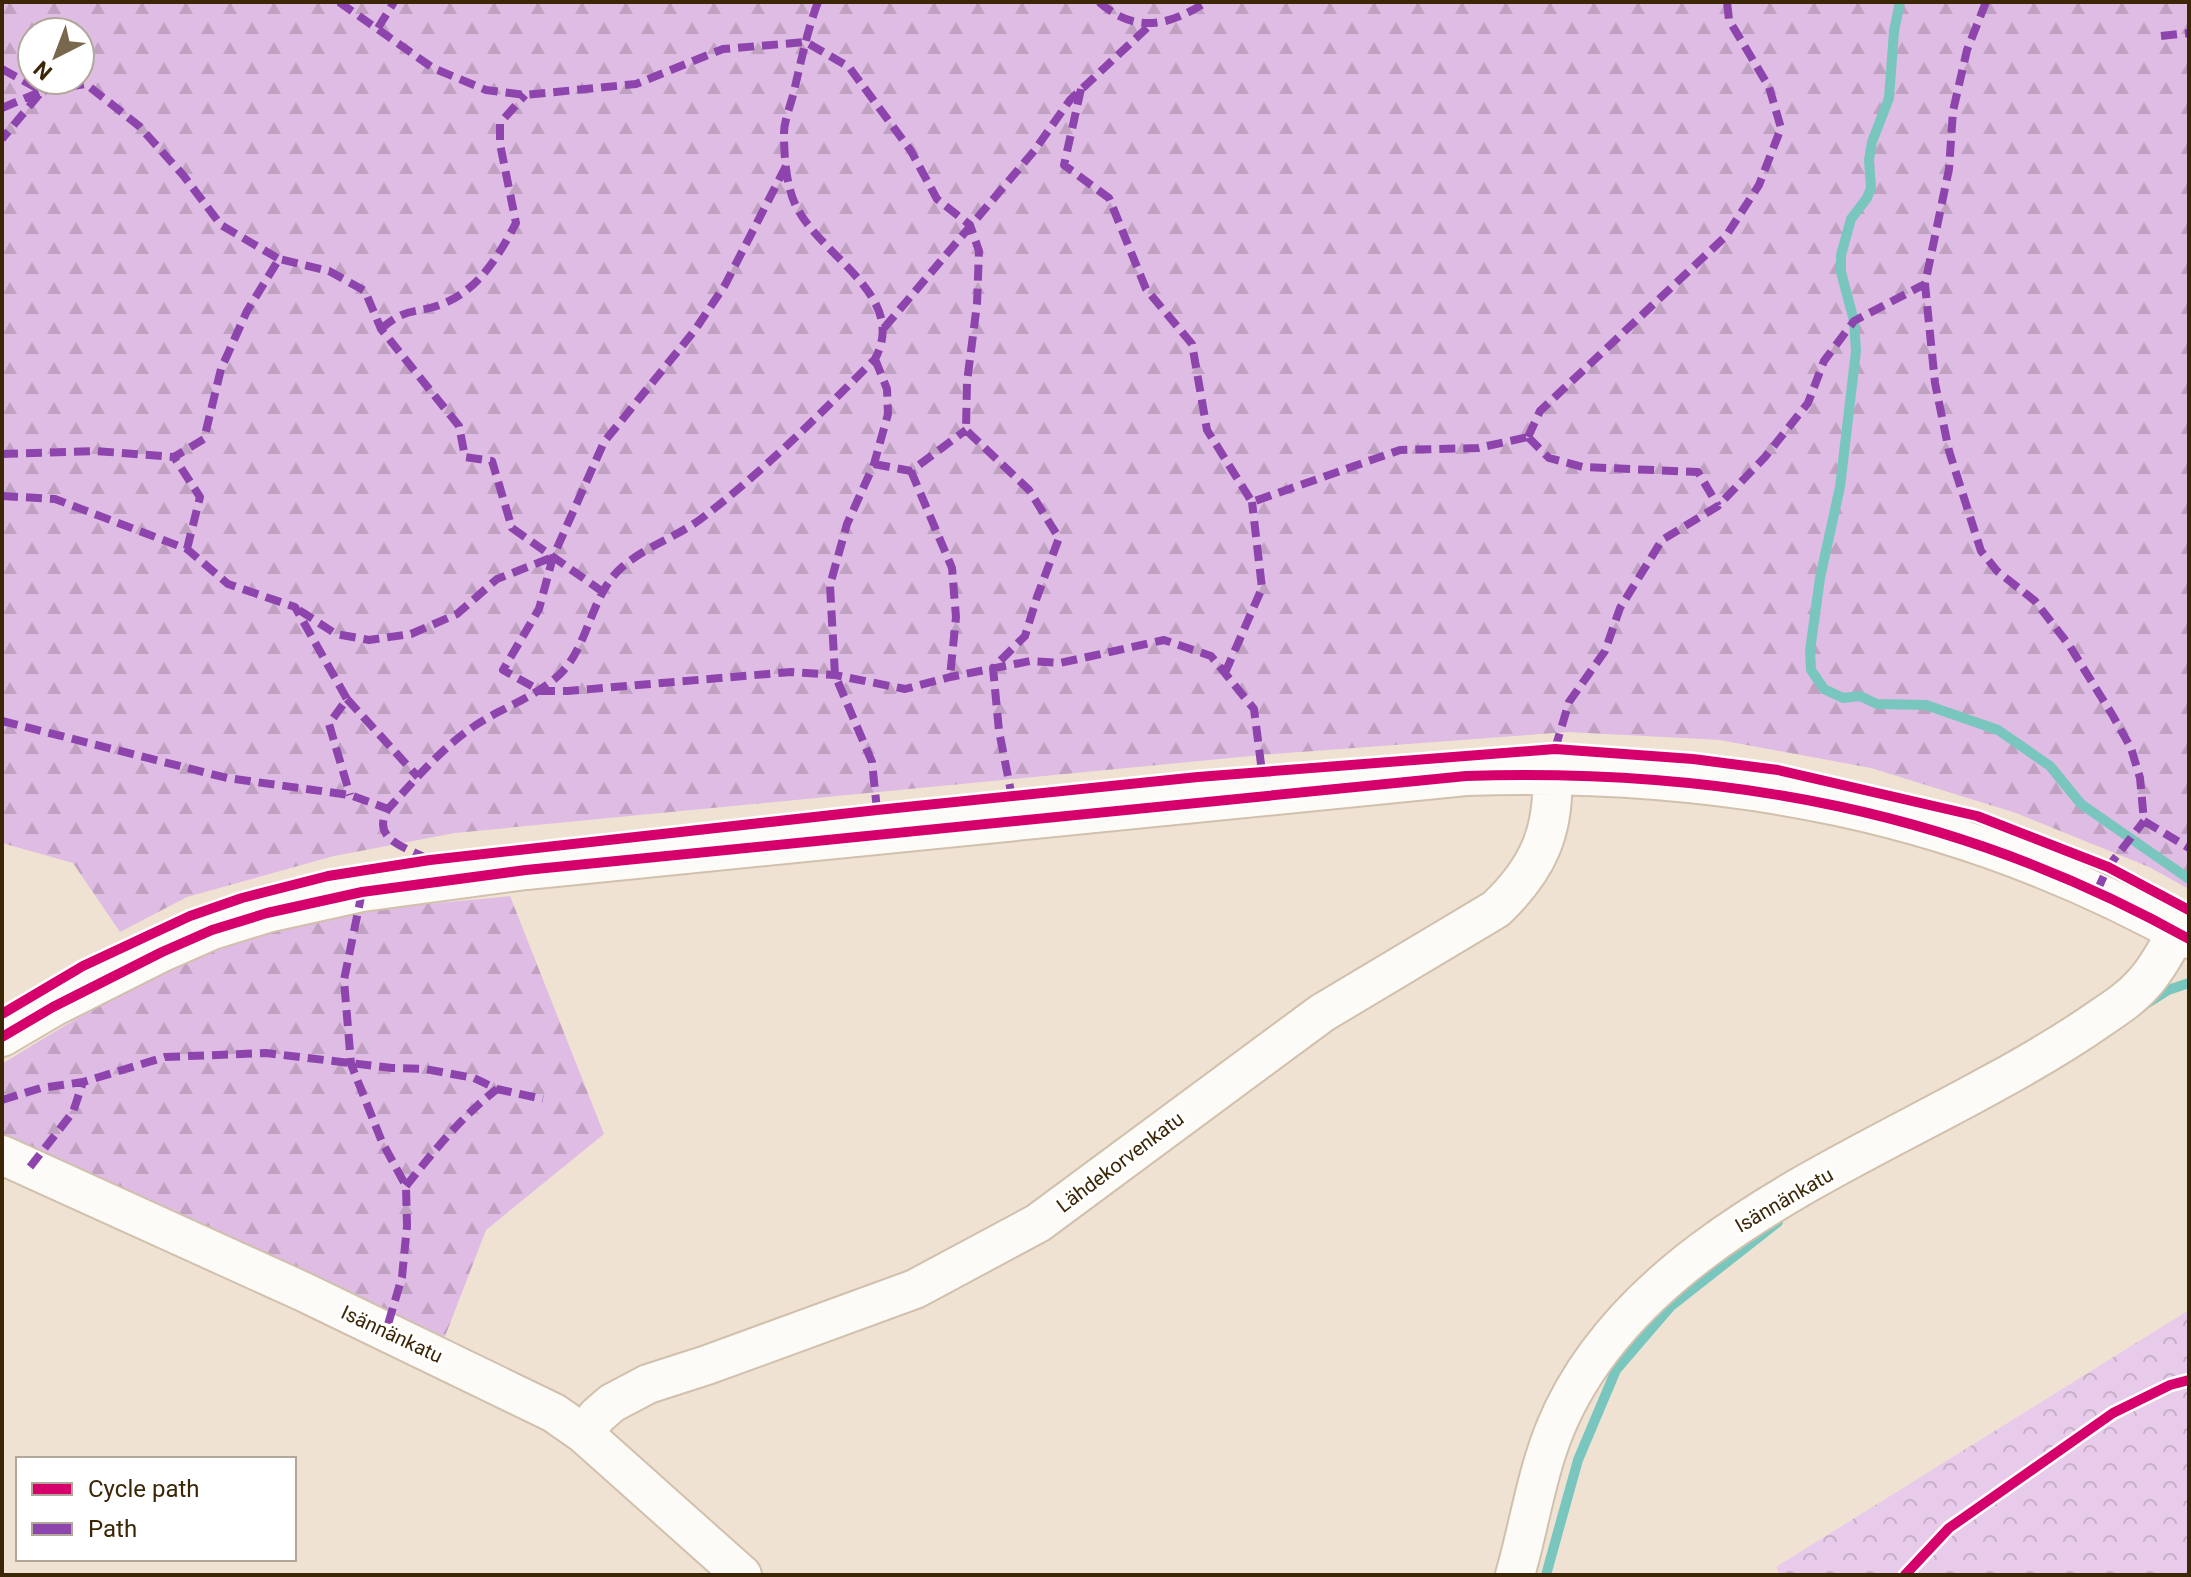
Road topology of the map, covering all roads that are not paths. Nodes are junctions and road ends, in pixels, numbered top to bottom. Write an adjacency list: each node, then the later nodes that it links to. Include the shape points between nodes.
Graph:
1 (1552, 773): 2 (street, via 1728,785 1924,827 2037,866 2113,898); 3 (street, via 1466,776 959,825 362,892 212,930); 5 (street, Lähdekorvenkatu, via 1553,807 1545,837 1529,872 1496,909 1322,1013 1038,1223 915,1289 638,1388 597,1416)
2 (2183, 936): 7 (street, Isännänkatu, via 2128,999 2064,1044 1769,1206 1685,1263 1658,1288 1594,1359 1556,1428)
3 (2, 1037)
4 (2, 1155): 5 (street, Isännänkatu, via 466,1369)
5 (584, 1434): 6 (street, Isännänkatu)
6 (742, 1575)
7 (1515, 1575)

